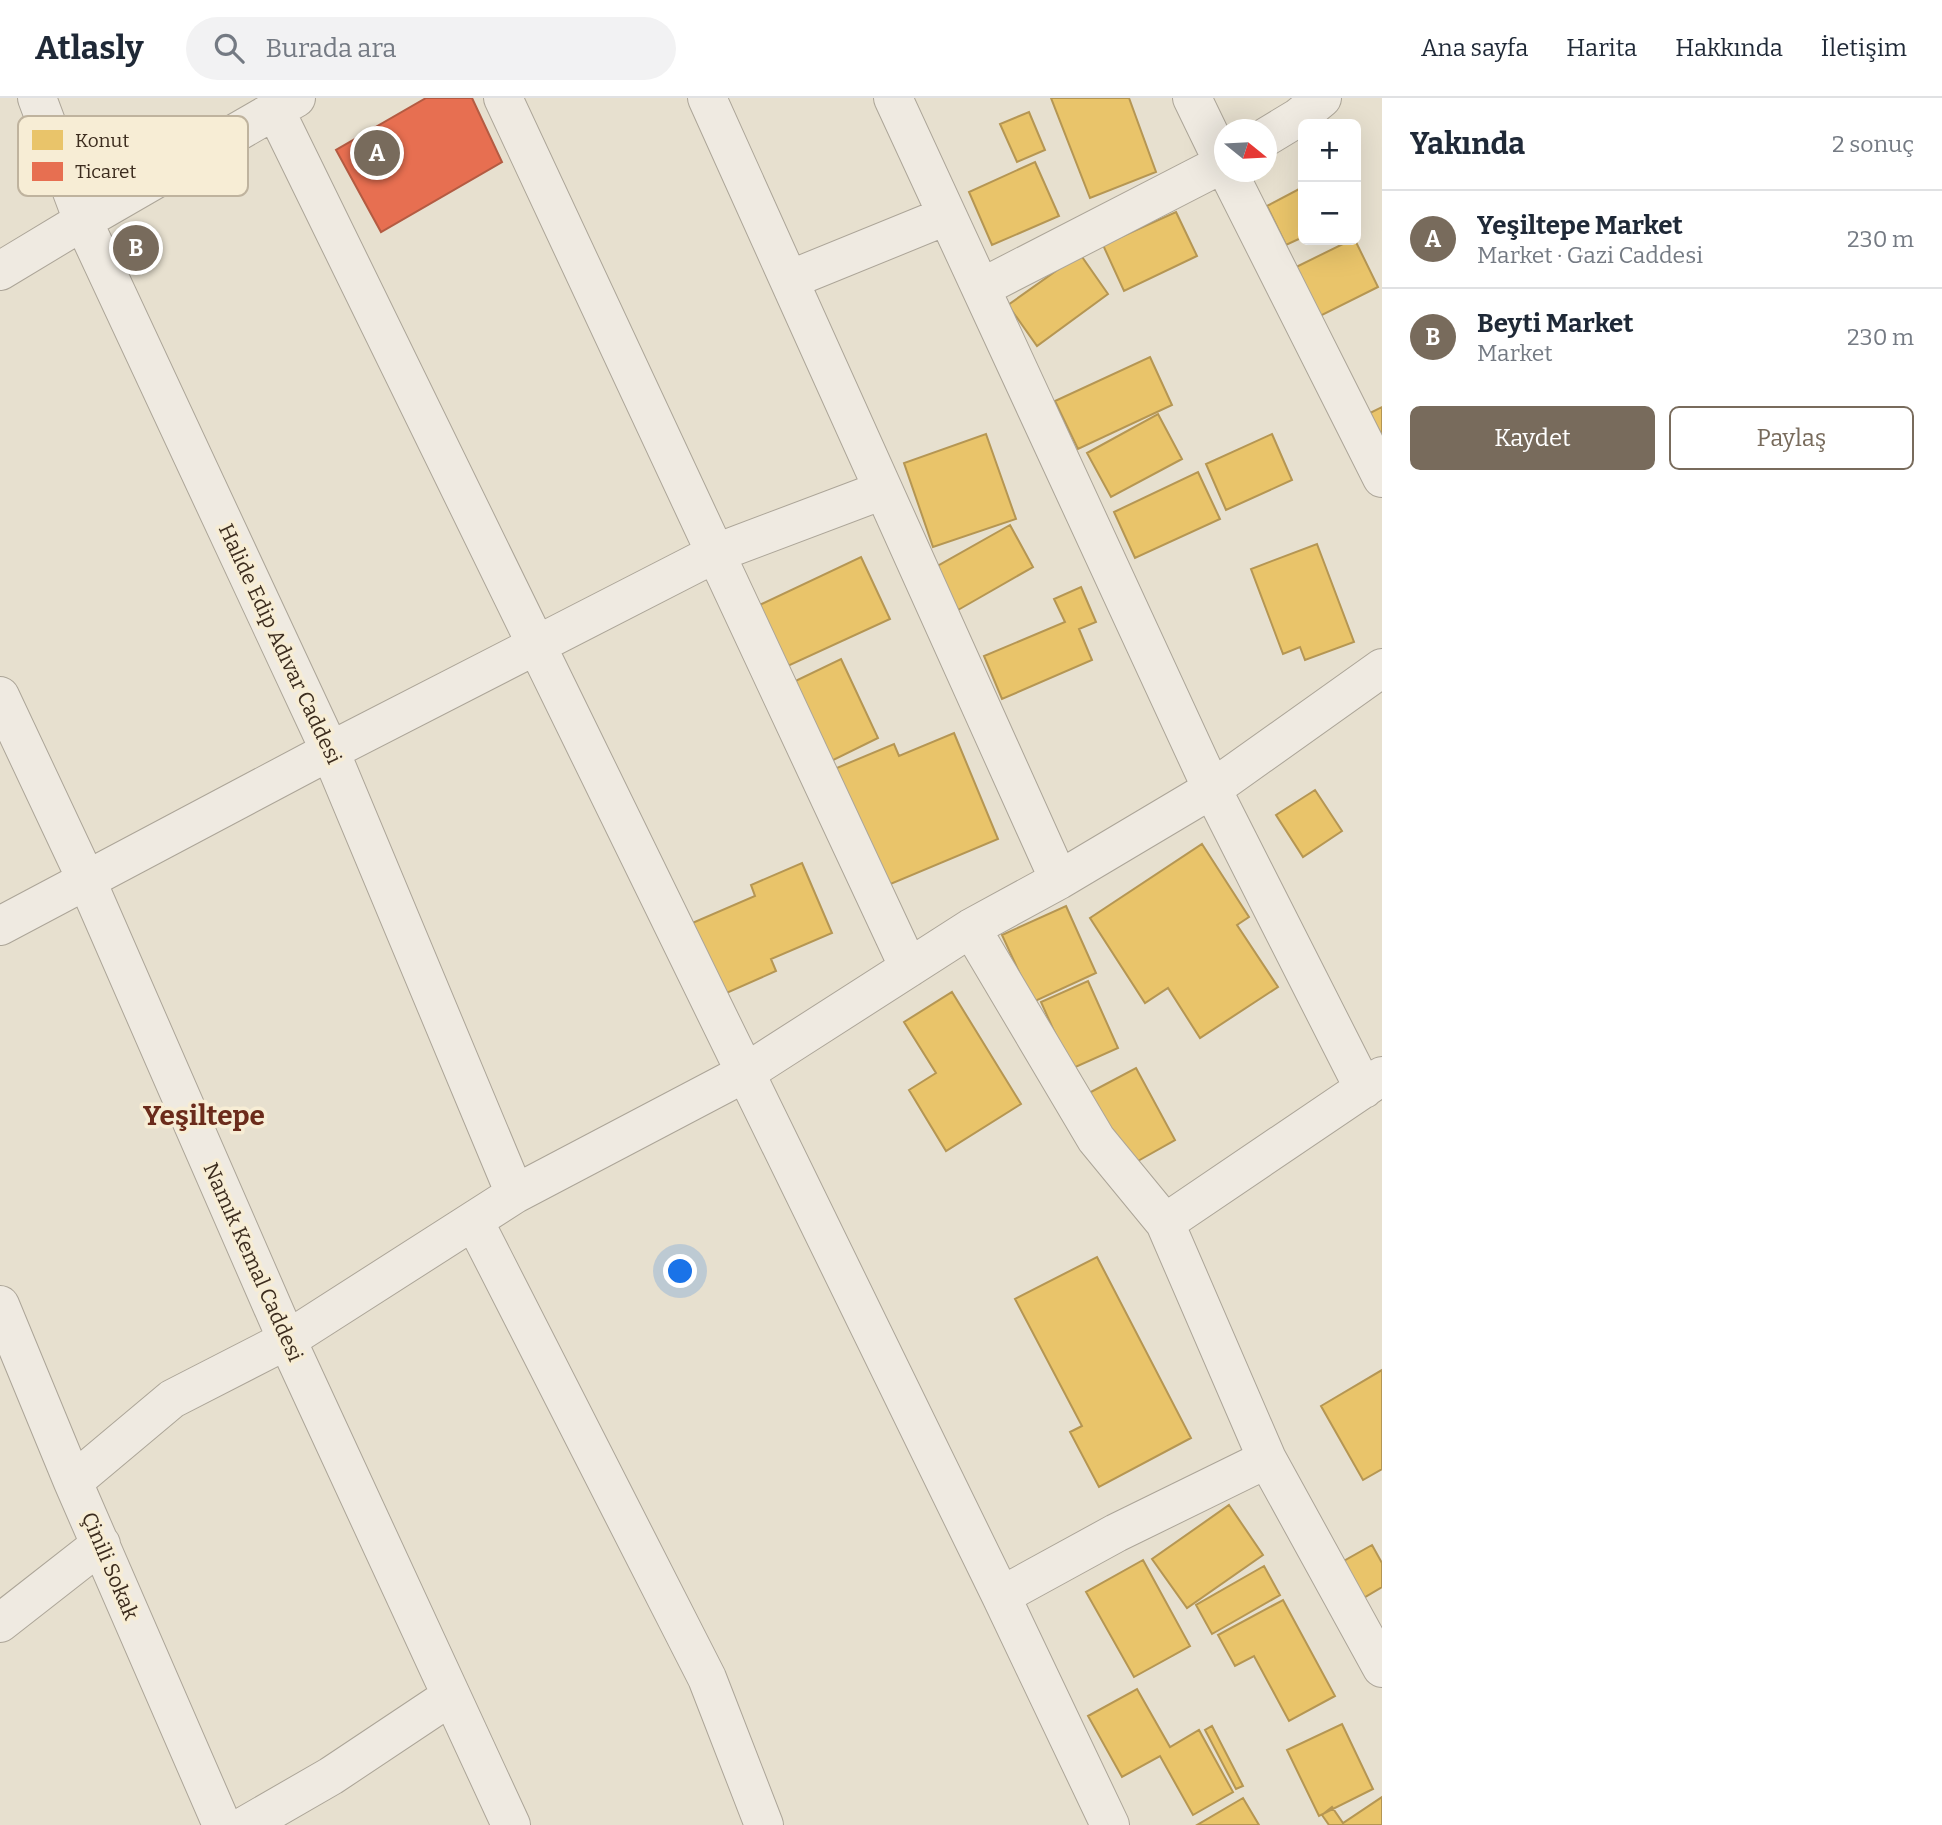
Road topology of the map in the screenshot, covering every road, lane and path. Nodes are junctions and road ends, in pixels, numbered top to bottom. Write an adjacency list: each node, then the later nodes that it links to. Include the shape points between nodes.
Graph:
1 (37, 98): 8 (street, Halide Edip Adıvar Caddesi)
2 (503, 98): 23 (street)
3 (707, 98): 19 (street)
4 (893, 98): 16 (street)
5 (1192, 98): 11 (street)
6 (1322, 98): 10 (street)
7 (286, 104): 9 (street); 24 (street)
8 (44, 116)
9 (248, 126)
10 (1277, 130)
11 (1214, 143)
12 (1214, 169): 20 (street)
13 (1233, 182): 21 (street)
14 (74, 196): 17 (street, Halide Edip Adıvar Caddesi)
15 (126, 196): 17 (street)
16 (946, 216): 19 (street); 20 (street)
17 (83, 221): 18 (street); 27 (street, Halide Edip Adıvar Caddesi)
18 (0, 271)
19 (789, 279): 22 (street)
20 (981, 288): 28 (street)
21 (1382, 478)
22 (883, 490): 23 (street); 30 (street)
23 (716, 553): 24 (street); 33 (street)
24 (536, 645): 27 (street); 34 (street)
25 (1382, 668): 28 (street)
26 (0, 696): 29 (street, Namık Kemal Caddesi)
27 (330, 751): 29 (street); 36 (street, Halide Edip Adıvar Caddesi)
28 (1212, 789): 30 (street); 35 (street)
29 (86, 879): 31 (street); 40 (street, Namık Kemal Caddesi)
30 (1059, 880): 32 (street)
31 (0, 926)
32 (971, 928): 33 (street); 38 (street, via 1096,1139)
33 (909, 968): 34 (street)
34 (745, 1073): 36 (street); 44 (street)
35 (1373, 1083): 38 (street)
36 (515, 1194): 37 (street)
37 (474, 1221): 40 (street); 51 (street, via 706,1678)
38 (1165, 1223): 41 (street)
39 (0, 1305): 42 (street, Çinili Sokak)
40 (287, 1340): 42 (street, via 172,1399); 47 (street, Namık Kemal Caddesi)
41 (1267, 1459): 44 (street); 46 (street)
42 (73, 1482): 43 (street, Çinili Sokak)
43 (100, 1544): 45 (street); 48 (street, Çinili Sokak)
44 (1001, 1596): 52 (street)
45 (0, 1623)
46 (1382, 1668)
47 (451, 1696): 49 (street, via 331,1776); 50 (street, Namık Kemal Caddesi)
48 (222, 1825)
49 (246, 1825)
50 (511, 1825)
51 (764, 1825)
52 (1110, 1825)

